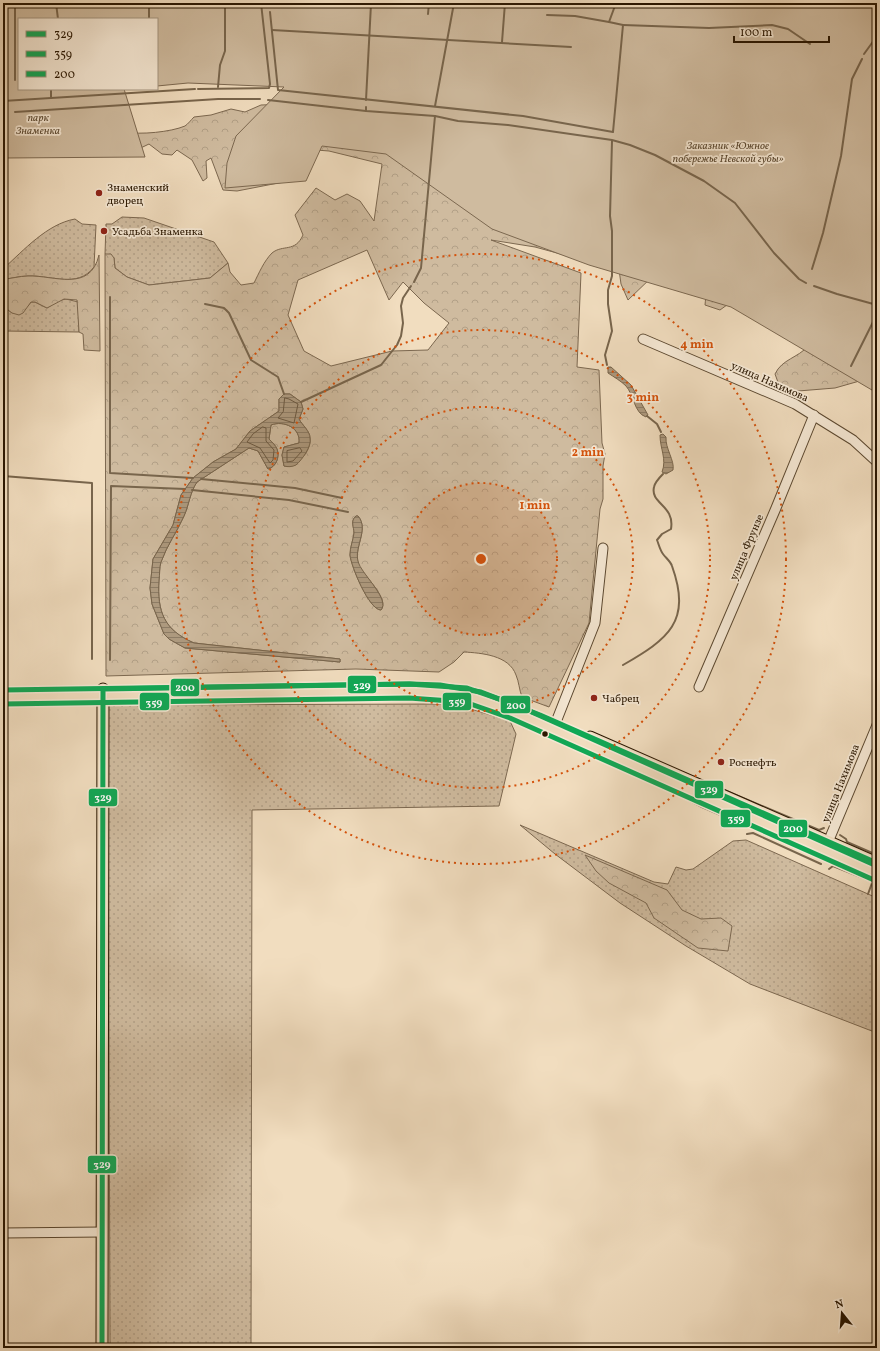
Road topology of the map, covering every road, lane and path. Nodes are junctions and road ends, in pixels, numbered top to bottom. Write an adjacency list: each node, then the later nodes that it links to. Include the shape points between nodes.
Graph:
1 (643, 339): 2 (street, улица Нахимова, via 795,404)
2 (814, 415): 3 (street, улица Нахимова, via 852,440); 5 (street, улица Фрунзе)
3 (877, 462)
4 (603, 548): 9 (street, via 595,623)
5 (699, 687)
6 (3, 690): 7 (main road)
7 (103, 692): 8 (main road); 9 (main road, via 440,685 468,689 498,698); 11 (main road, via 401,691 466,695 513,711); 14 (main road)
8 (3, 697)
9 (556, 722): 11 (main road)
10 (877, 725): 11 (street, улица Нахимова)
11 (826, 846): 12 (main road); 13 (main road)
12 (877, 863)
13 (877, 874)
14 (102, 1232): 15 (street); 16 (main road)
15 (3, 1233)
16 (102, 1348)

